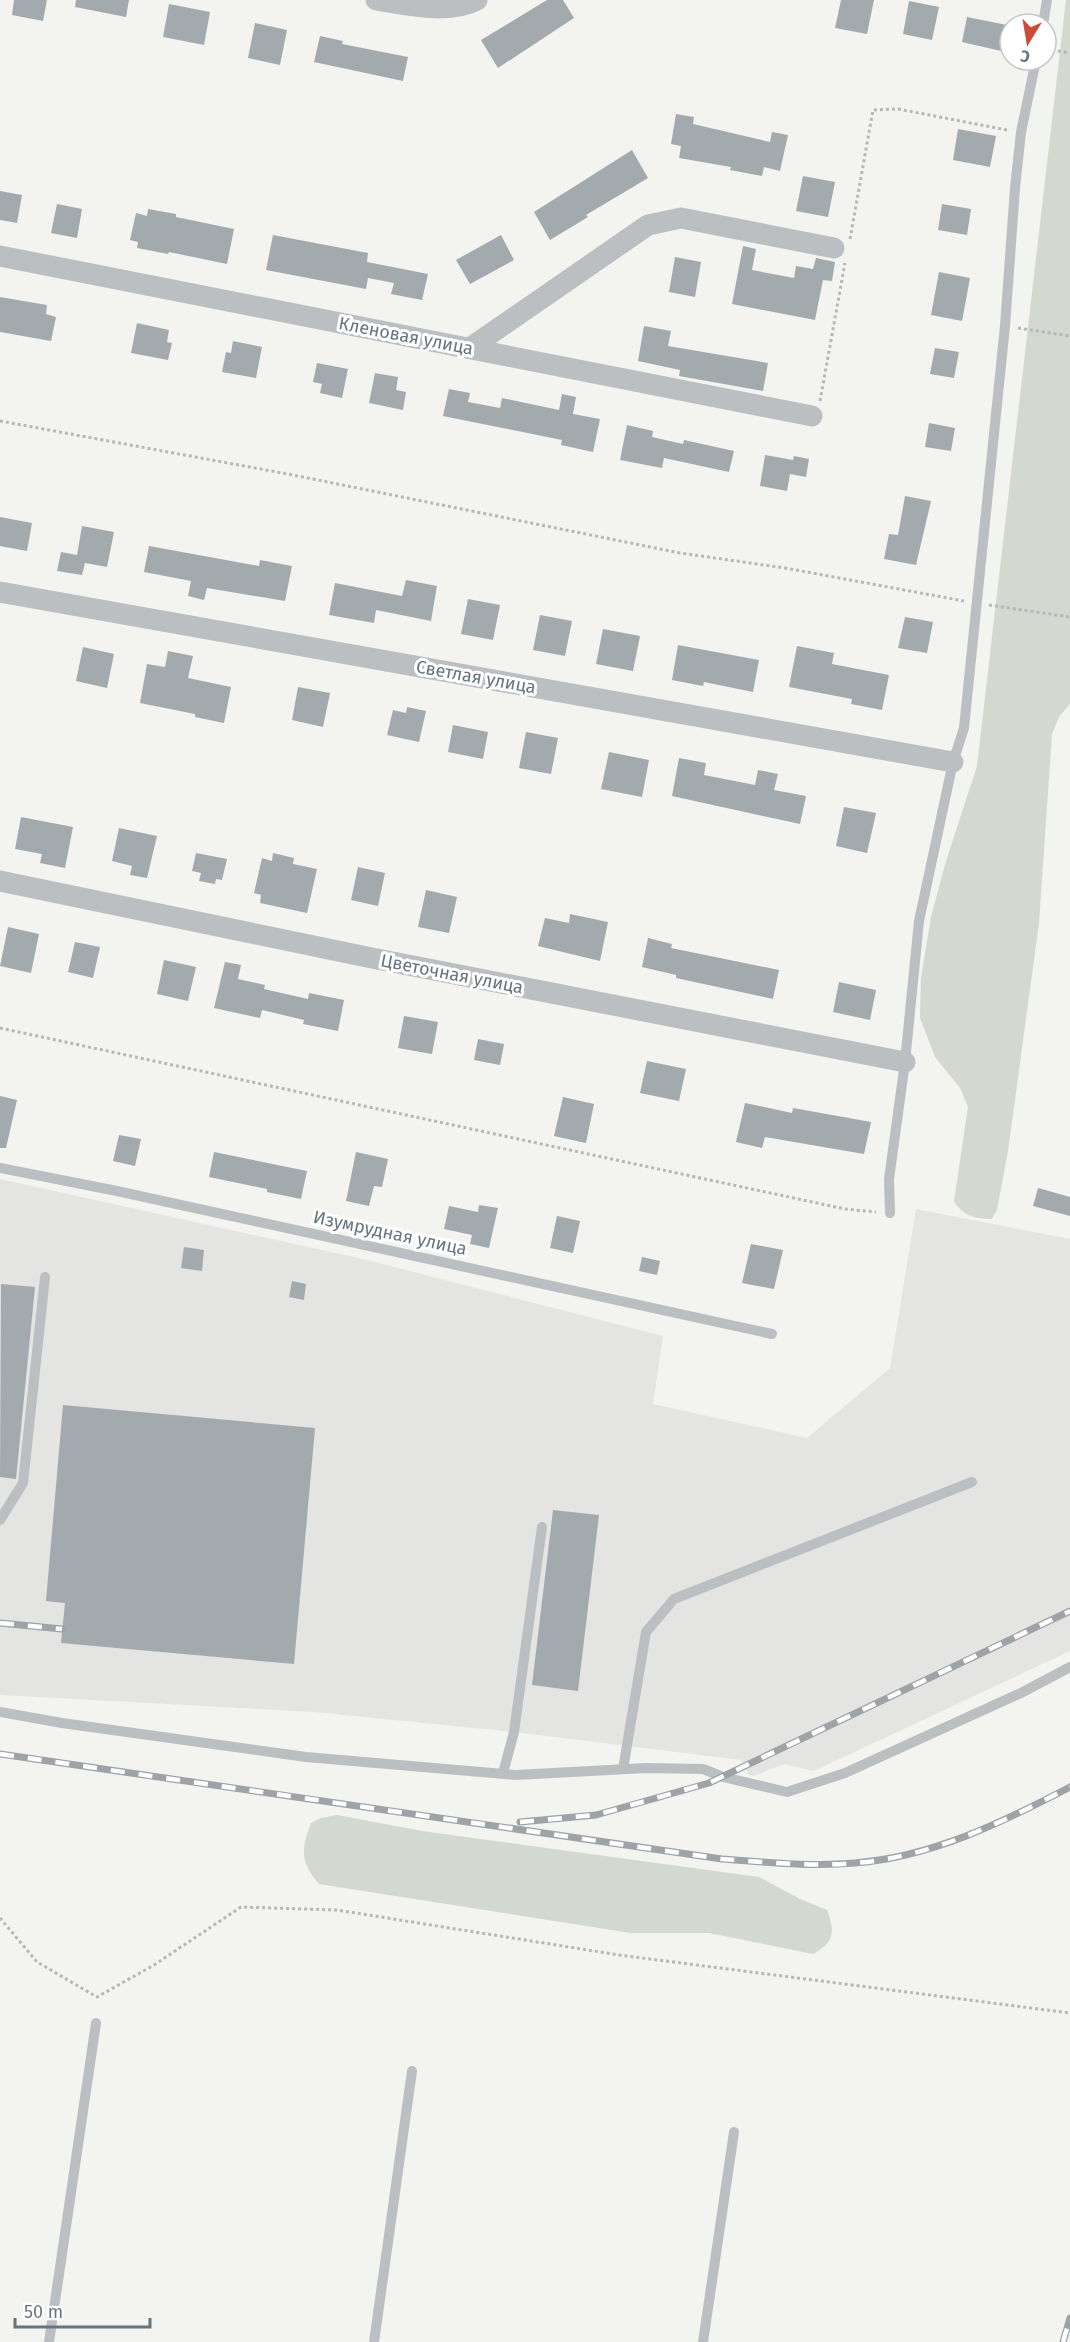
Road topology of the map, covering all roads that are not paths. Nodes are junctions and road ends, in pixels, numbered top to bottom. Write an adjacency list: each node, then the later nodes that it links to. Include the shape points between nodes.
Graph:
1 (376, 0): 2 (street, via 429,8)
2 (477, 0)
3 (1034, 72): 9 (lane, via 1015,188 1005,327 964,728)
4 (834, 248): 6 (street, via 681,218 648,225)
5 (0, 256): 6 (street, Кленовая улица)
6 (470, 348): 7 (street, Кленовая улица)
7 (812, 416)
8 (0, 592): 9 (street, Светлая улица)
9 (953, 762): 11 (lane, via 919,921)
10 (0, 881): 11 (street, Цветочная улица)
11 (905, 1062): 13 (lane, via 889,1179)
12 (0, 1168): 15 (lane, Изумрудная улица)
13 (890, 1213)
14 (45, 1277): 17 (lane, via 22,1483)
15 (772, 1334)
16 (972, 1482): 21 (lane, via 674,1599 646,1632)
17 (0, 1520)
18 (542, 1527): 22 (lane, via 514,1732)
19 (1070, 1667): 21 (lane, via 1022,1693 845,1773 787,1792 703,1769)
20 (0, 1712): 22 (lane, via 306,1756)
21 (622, 1769): 22 (lane)
22 (503, 1773)
23 (96, 2023): 26 (lane)
24 (412, 2071): 27 (lane)
25 (735, 2132): 28 (lane)
26 (49, 2342)
27 (374, 2342)
28 (703, 2342)

